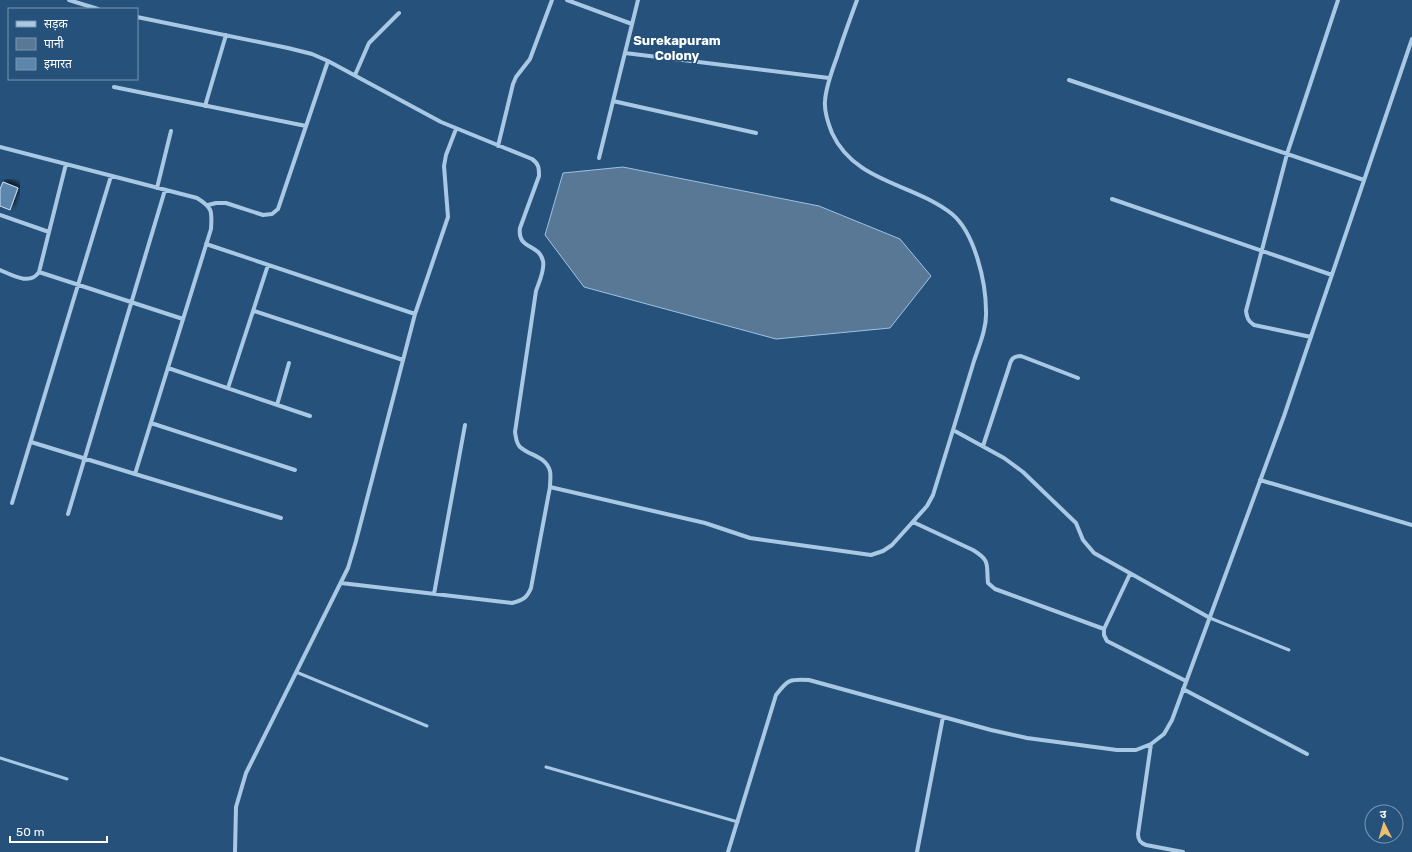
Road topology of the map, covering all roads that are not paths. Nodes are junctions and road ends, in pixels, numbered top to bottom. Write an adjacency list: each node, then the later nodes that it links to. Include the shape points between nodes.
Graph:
1 (69, 0): 7 (street)
2 (552, 0): 25 (street, via 530,60 512,84)
3 (567, 0): 10 (street)
4 (638, 0): 10 (street)
5 (857, 0): 16 (street)
6 (1338, 0): 27 (street)
7 (95, 8)
8 (399, 13): 15 (street, via 369,43)
9 (138, 17): 11 (street)
10 (632, 24): 13 (street)
11 (226, 35): 14 (street, via 312,54); 20 (street)
12 (1412, 39): 31 (street)
13 (625, 53): 16 (street); 19 (street)
14 (328, 61): 15 (street); 21 (street)
15 (355, 75): 22 (street)
16 (829, 78): 59 (street, via 825,101 827,122 846,156 868,172 936,203 953,215 974,248 986,313 982,338)
17 (1069, 80): 27 (street)
18 (114, 87): 20 (street)
19 (613, 101): 24 (street); 28 (street)
20 (205, 106): 21 (street)
21 (306, 126): 35 (street, via 278,209 272,214 263,215 226,203)
22 (456, 129): 25 (street); 47 (street, via 444,166 448,218)
23 (171, 131): 32 (street)
24 (756, 133)
25 (498, 146): 66 (street, via 532,160 537,163 539,169 539,176 519,236 523,242 537,250 543,260 543,268 536,291 515,432 520,447 547,464)
26 (0, 147): 29 (street)
27 (1287, 154): 31 (street); 39 (street)
28 (599, 158)
29 (66, 164): 30 (street); 37 (street)
30 (111, 176): 32 (street); 44 (street)
31 (1364, 180): 43 (street)
32 (157, 188): 33 (street)
33 (165, 190): 35 (street, via 197,198); 45 (street)
34 (1112, 199): 39 (street)
35 (208, 205): 38 (street, via 212,214)
36 (0, 215): 37 (street)
37 (49, 232): 42 (street)
38 (206, 244): 40 (street); 48 (street)
39 (1262, 251): 43 (street); 49 (street, via 1246,311 1247,317 1254,325)
40 (268, 265): 46 (street); 47 (street)
41 (0, 270): 42 (street, via 22,279 36,276)
42 (39, 272): 44 (street)
43 (1332, 275): 49 (street)
44 (78, 285): 45 (street); 60 (street)
45 (131, 302): 48 (street); 62 (street)
46 (254, 311): 50 (street); 54 (street)
47 (414, 314): 50 (street)
48 (183, 319): 52 (street)
49 (1311, 337): 65 (street)
50 (403, 360): 73 (street, via 356,541)
51 (289, 363): 55 (street)
52 (168, 368): 54 (street); 57 (street)
53 (1078, 378): 61 (street, via 1016,356 1008,367)
54 (228, 388): 55 (street)
55 (277, 405): 56 (street)
56 (310, 416)
57 (151, 423): 63 (street); 64 (street)
58 (465, 425): 74 (street)
59 (953, 430): 61 (street); 70 (street, via 933,495)
60 (31, 442): 62 (street); 67 (street)
61 (983, 446): 72 (street, via 1014,465 1069,516 1094,553)
62 (84, 458): 64 (street); 68 (street)
63 (295, 470)
64 (135, 474): 69 (street)
65 (1260, 480): 71 (street); 75 (street)
66 (550, 487): 70 (street, via 699,521 750,538 871,555 892,546); 74 (street, via 528,596 512,603)
67 (12, 503)
68 (68, 514)
69 (281, 518)
70 (913, 522): 76 (street, via 982,556 988,567 988,583 995,588)
71 (1412, 525)
72 (1130, 574): 75 (street); 76 (street)
73 (341, 582): 74 (street); 78 (street)
74 (434, 594)
75 (1210, 618): 77 (lane); 79 (street)
76 (1104, 629): 79 (street, via 1107,641)
77 (1289, 650)
78 (296, 672): 82 (lane); 89 (street, via 246,773 236,807)
79 (1186, 681): 80 (street)
80 (1183, 689): 83 (street, via 1164,734); 84 (street)
81 (943, 717): 83 (street, via 1027,738 1117,750 1136,750); 88 (street, via 809,680 792,680 784,684 776,695); 91 (street)
82 (427, 726)
83 (1151, 744): 92 (street, via 1138,837 1142,844)
84 (1308, 754)
85 (0, 758): 87 (lane)
86 (546, 767): 88 (lane)
87 (68, 779)
88 (738, 822): 90 (street)
89 (235, 852)
90 (728, 852)
91 (917, 852)
92 (1183, 852)

